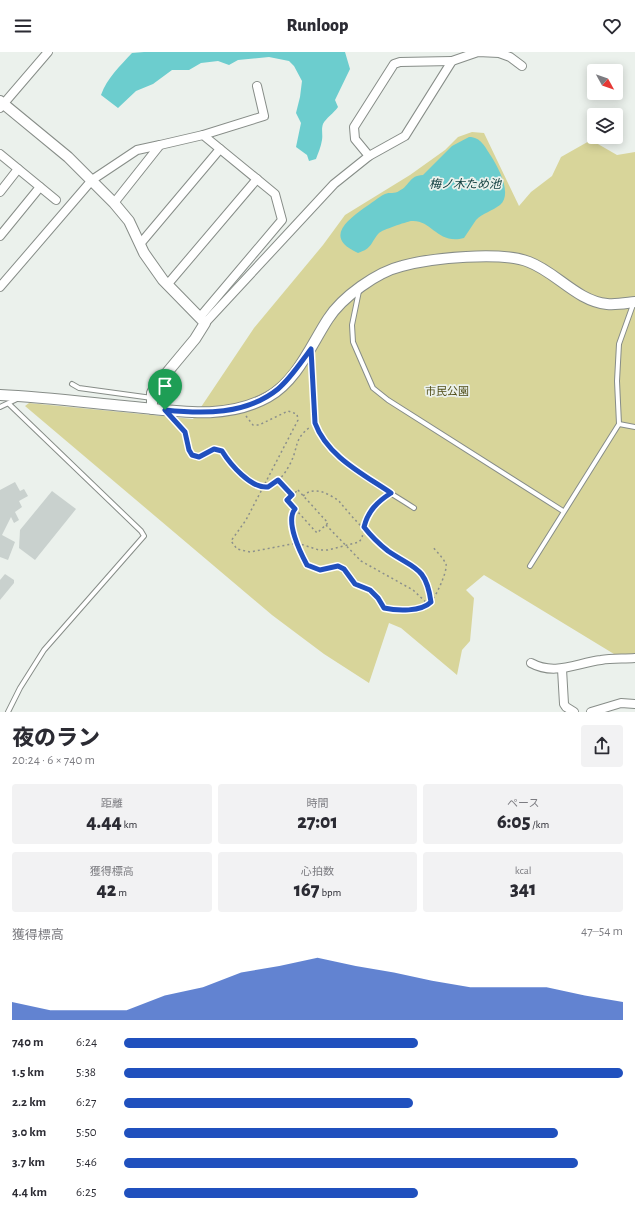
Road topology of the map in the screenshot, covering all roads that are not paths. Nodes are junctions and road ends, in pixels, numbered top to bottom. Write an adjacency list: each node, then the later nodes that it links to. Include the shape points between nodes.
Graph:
1 (48, 52): 5 (street)
2 (452, 61): 3 (street, via 478,52 499,53); 10 (street, via 405,136); 10 (street, via 394,64 354,127 355,139)
3 (522, 66)
4 (257, 86): 6 (street, via 264,116)
5 (1, 104): 13 (street)
6 (203, 135): 7 (street); 8 (street)
7 (160, 145): 13 (street, via 137,150); 17 (street)
8 (220, 148): 12 (street); 19 (street)
9 (0, 154): 11 (street)
10 (369, 156): 24 (street, via 334,184)
11 (18, 169): 14 (street); 15 (street)
12 (257, 179): 20 (street); 24 (street, via 276,194 282,220)
13 (92, 180): 17 (street); 21 (street)
14 (40, 187): 16 (street); 18 (street)
15 (0, 192)
16 (56, 200)
17 (114, 203): 19 (street, via 128,221)
18 (1, 232)
19 (140, 244): 20 (street)
20 (167, 284): 24 (street)
21 (0, 287)
22 (360, 289): 23 (street, via 388,270 401,266 446,259 505,257 517,258 536,265 596,302 617,305); 25 (street, via 329,317); 36 (lane, via 351,334 360,362 373,388)
23 (635, 302): 33 (lane, via 619,344)
24 (202, 320): 29 (street, via 195,339 158,381)
25 (311, 349): 32 (street, via 278,389 268,397 242,407 192,413); 35 (lane, via 315,423 318,434 348,465)
26 (72, 384): 29 (lane, via 79,388)
27 (0, 396): 28 (street)
28 (23, 396): 30 (lane); 32 (street)
29 (152, 398): 32 (street)
30 (9, 404): 31 (lane); 42 (lane, via 144,536 44,650)
31 (0, 407)
32 (152, 409)
33 (619, 424): 34 (lane); 36 (lane)
34 (635, 427)
35 (414, 508)
36 (563, 511): 37 (lane)
37 (530, 566)
38 (635, 658): 40 (street, via 600,660)
39 (531, 663): 40 (street, via 544,669)
40 (562, 669): 43 (street, via 564,704)
41 (635, 704): 44 (street, via 621,703)
42 (8, 712)
43 (574, 712)
44 (591, 712)

